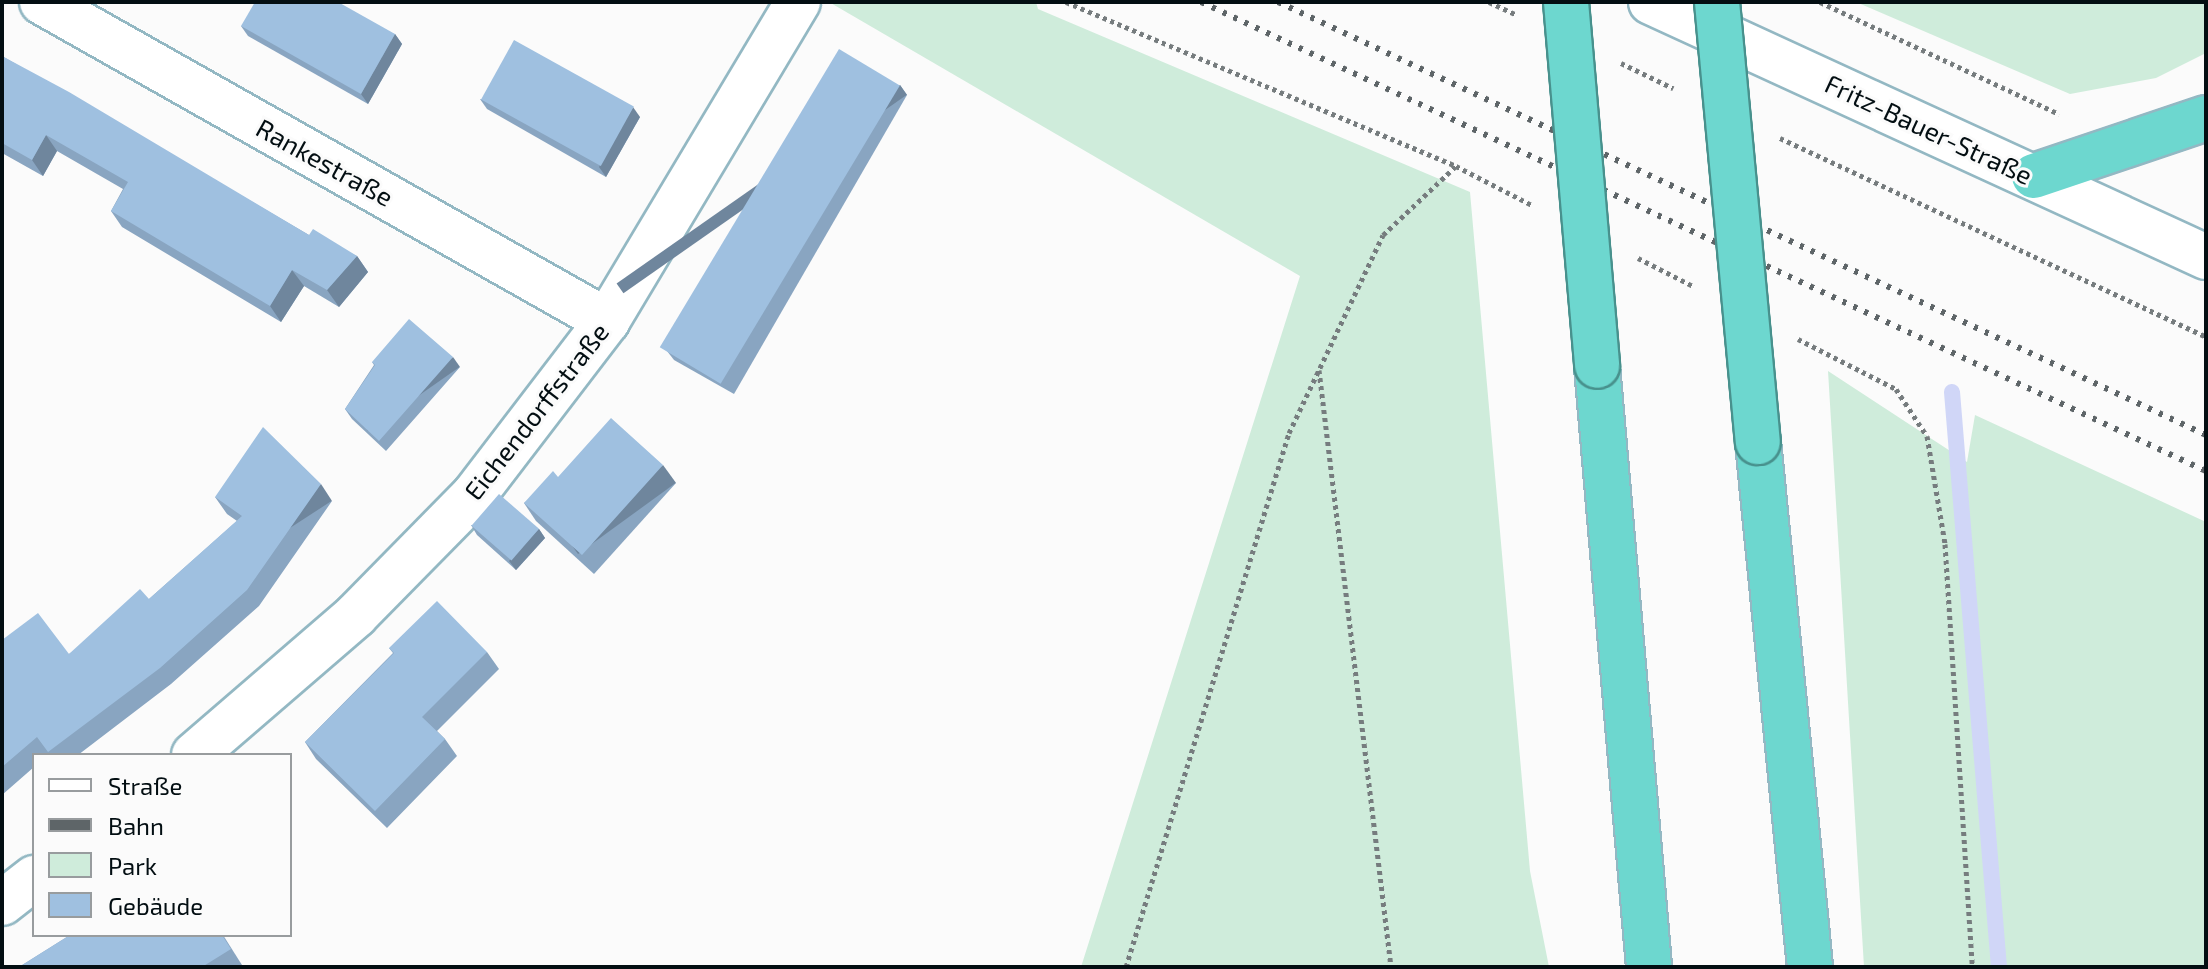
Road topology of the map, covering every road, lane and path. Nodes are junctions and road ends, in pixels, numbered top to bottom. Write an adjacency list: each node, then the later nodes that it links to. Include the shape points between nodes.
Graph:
1 (42, 2): 21 (street, Rankestraße)
2 (798, 2): 21 (street, Eichendorffstraße)
3 (1066, 2): 15 (path)
4 (1489, 2): 9 (path)
5 (1566, 2): 30 (highway, bridge)
6 (1651, 2): 16 (street, Fritz-Bauer-Straße)
7 (1717, 2): 31 (highway, bridge)
8 (1820, 2): 14 (path)
9 (1518, 15)
10 (1618, 62): 11 (path)
11 (1676, 89)
12 (2206, 118): 14 (highway)
13 (1776, 136): 22 (path)
14 (2123, 144): 16 (highway)
15 (1456, 166): 17 (path); 24 (path, via 1383,235)
16 (2034, 176): 19 (street, Fritz-Bauer-Straße)
17 (1541, 209)
18 (1626, 252): 20 (path)
19 (2206, 257)
20 (1697, 288)
21 (607, 321): 25 (street, Eichendorffstraße, via 474,495 356,615)
22 (2206, 337)
23 (1796, 338): 32 (path, via 1896,389 1927,436 1945,544)
24 (1319, 369): 28 (path, via 1289,433); 29 (path)
25 (196, 753)
26 (32, 880): 27 (street)
27 (2, 903)
28 (1126, 967)
29 (1391, 967)
30 (1649, 967)
31 (1810, 967)
32 (1972, 967)

